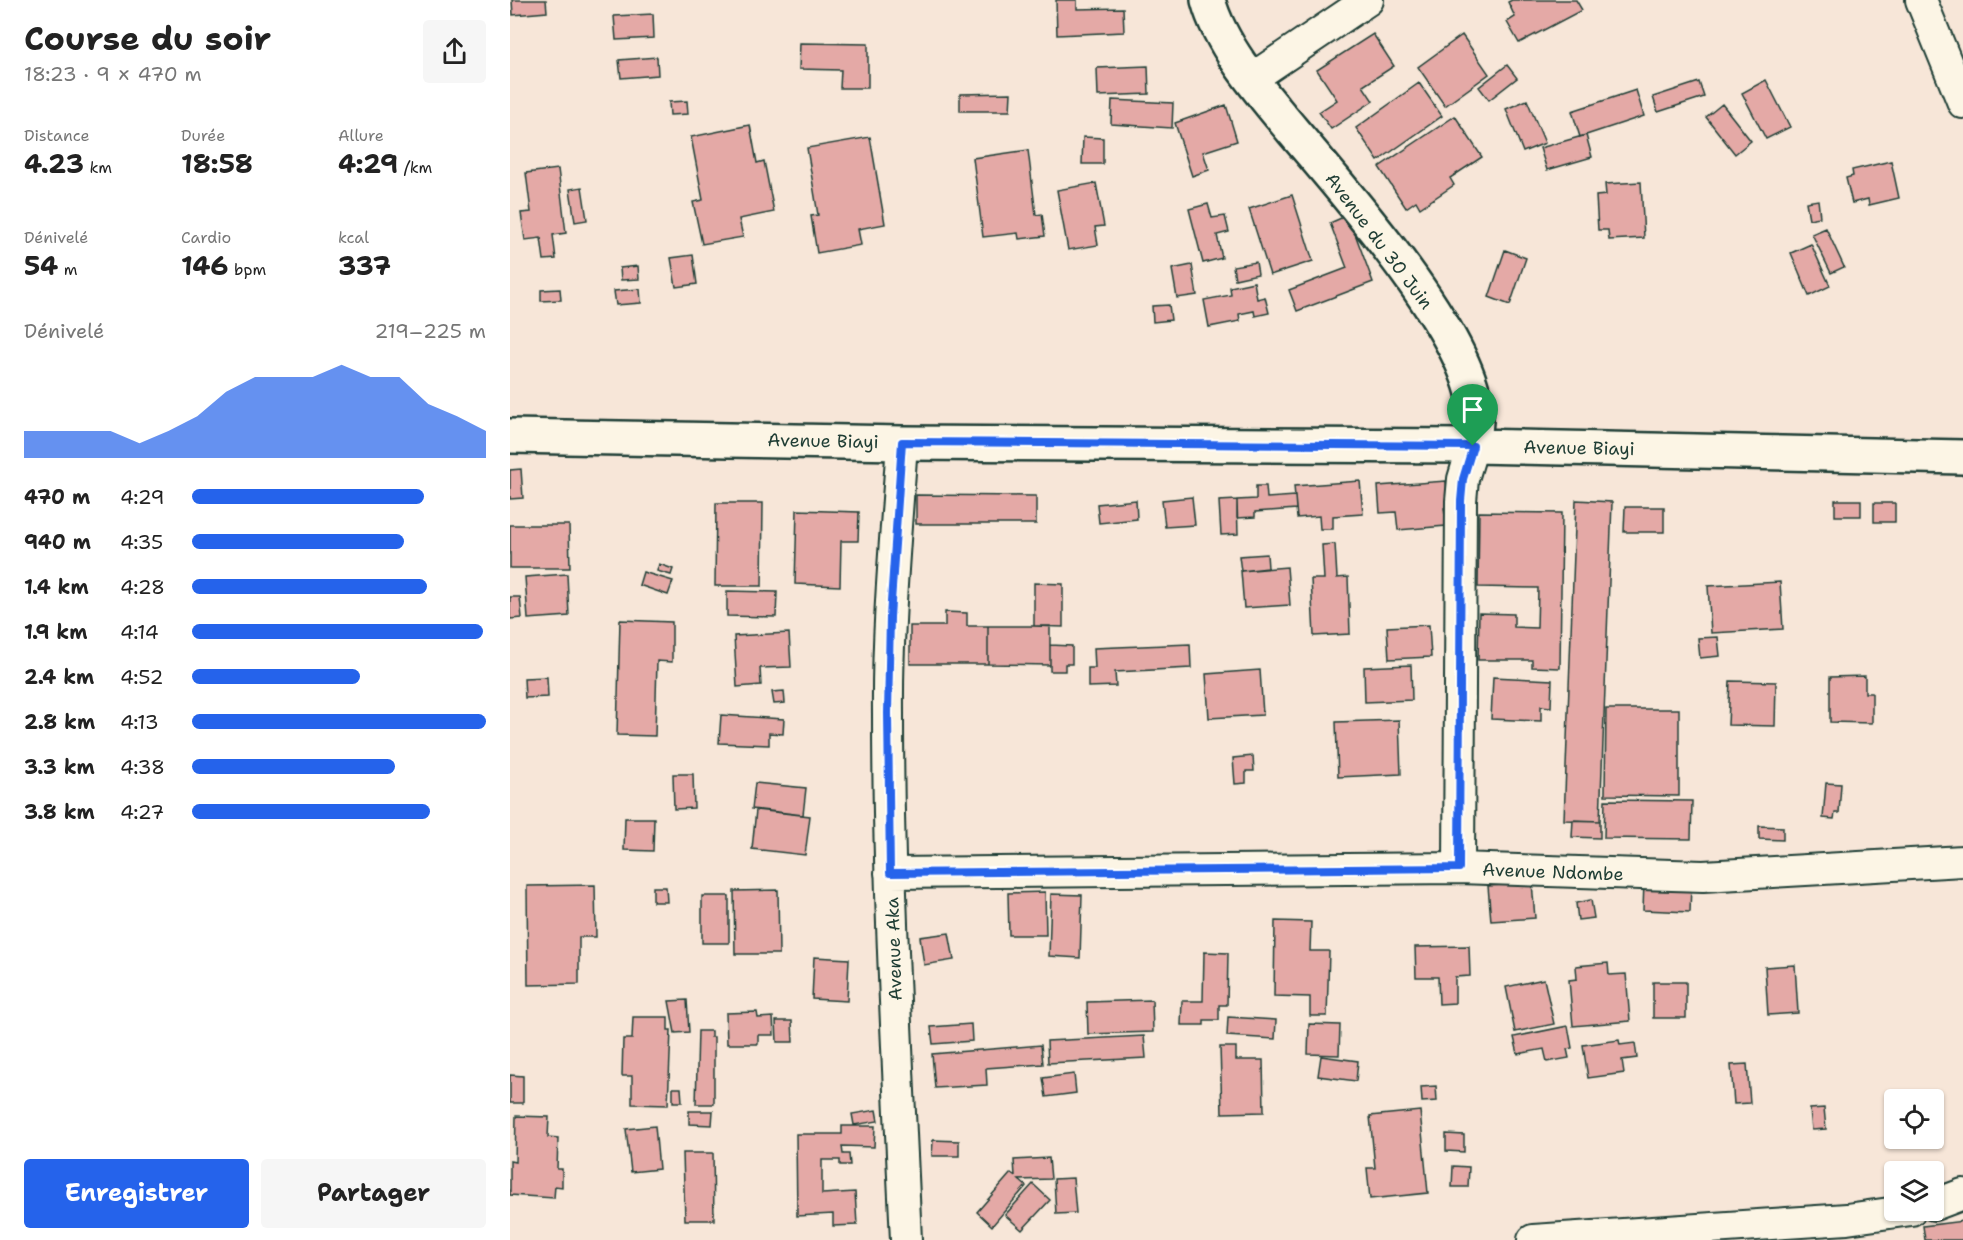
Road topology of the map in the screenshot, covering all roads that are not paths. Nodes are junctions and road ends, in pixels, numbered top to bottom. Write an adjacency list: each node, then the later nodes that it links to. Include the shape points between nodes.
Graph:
1 (1208, 0): 4 (street, Avenue du 30 Juin, via 1222,32)
2 (1368, 0): 4 (street)
3 (1921, 0): 5 (street)
4 (1251, 79): 8 (street, Avenue du 30 Juin, via 1401,265 1441,323 1458,354 1474,400 1477,421)
5 (1963, 104)
6 (510, 436): 7 (street, Avenue Biayi)
7 (902, 442): 8 (street, Avenue Biayi); 12 (street, Avenue Aka, via 888,677)
8 (1473, 446): 9 (street, Avenue Biayi); 11 (street, Avenue du 30 Juin, via 1461,501)
9 (1963, 457)
10 (1963, 861): 11 (street, Avenue Ndombe, via 1703,876)
11 (1459, 868): 12 (street, Avenue Ndombe)
12 (890, 873): 17 (street, Avenue Aka)
13 (1963, 1194): 14 (street)
14 (1944, 1201)
15 (1884, 1214): 16 (street)
16 (1597, 1239): 18 (street)
17 (906, 1240)
18 (1533, 1240)

